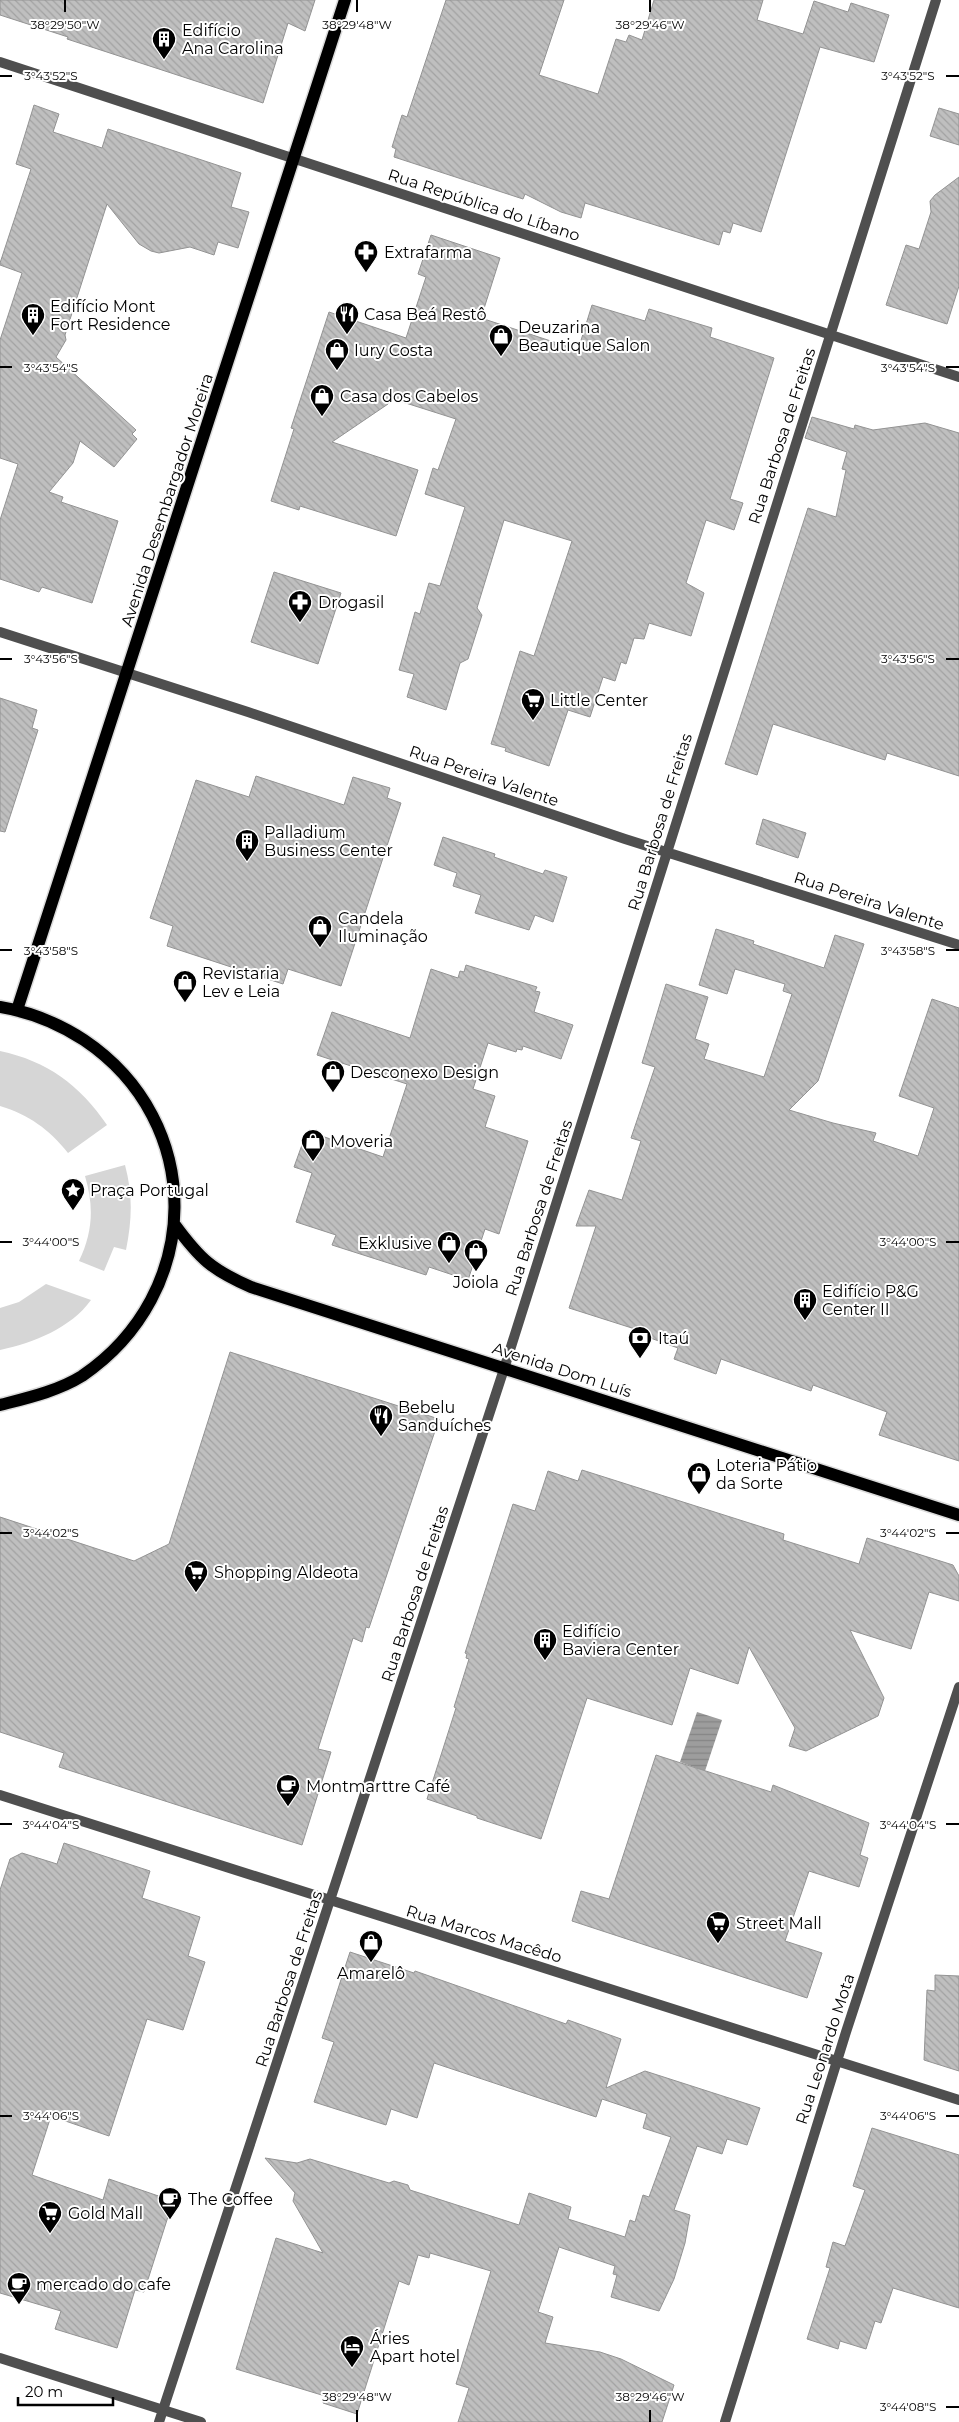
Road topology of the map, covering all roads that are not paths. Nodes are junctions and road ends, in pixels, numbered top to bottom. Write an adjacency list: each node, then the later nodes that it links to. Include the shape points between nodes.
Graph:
1 (345, 0): 4 (main road, Avenida Desembargador Moreira)
2 (936, 0): 5 (street, Rua Barbosa de Freitas)
3 (0, 62): 4 (street, Rua República do Líbano)
4 (294, 158): 5 (street, Rua República do Líbano); 8 (main road, Avenida Desembargador Moreira)
5 (830, 334): 6 (street, Rua República do Líbano); 9 (street, Rua Barbosa de Freitas)
6 (959, 377)
7 (0, 632): 8 (street, Rua Pereira Valente)
8 (128, 673): 9 (street, Rua Pereira Valente); 12 (main road, Avenida Desembargador Moreira)
9 (667, 853): 10 (street, Rua Pereira Valente); 14 (street, Rua Barbosa de Freitas)
10 (959, 945)
11 (0, 1007): 12 (main road)
12 (17, 1010): 13 (main road, via 66,1028 117,1066 134,1085 164,1140 173,1174)
13 (175, 1225): 14 (main road, Avenida Dom Luís, via 194,1251 221,1274); 15 (main road, via 169,1251 148,1303 115,1348 81,1376 36,1396)
14 (504, 1369): 16 (main road, Avenida Dom Luís); 19 (street, Rua Barbosa de Freitas)
15 (0, 1405)
16 (959, 1515)
17 (959, 1687): 20 (street, Rua Leonardo Mota)
18 (0, 1795): 19 (street, Rua Marcos Macêdo)
19 (330, 1901): 20 (street, Rua Marcos Macêdo); 23 (street, Rua Barbosa de Freitas)
20 (837, 2061): 21 (street, Rua Marcos Macêdo); 26 (street, Rua Leonardo Mota)
21 (959, 2100)
22 (0, 2358): 23 (street)
23 (163, 2410): 24 (street, Rua Barbosa de Freitas); 25 (street)
24 (159, 2422)
25 (201, 2422)
26 (725, 2422)

